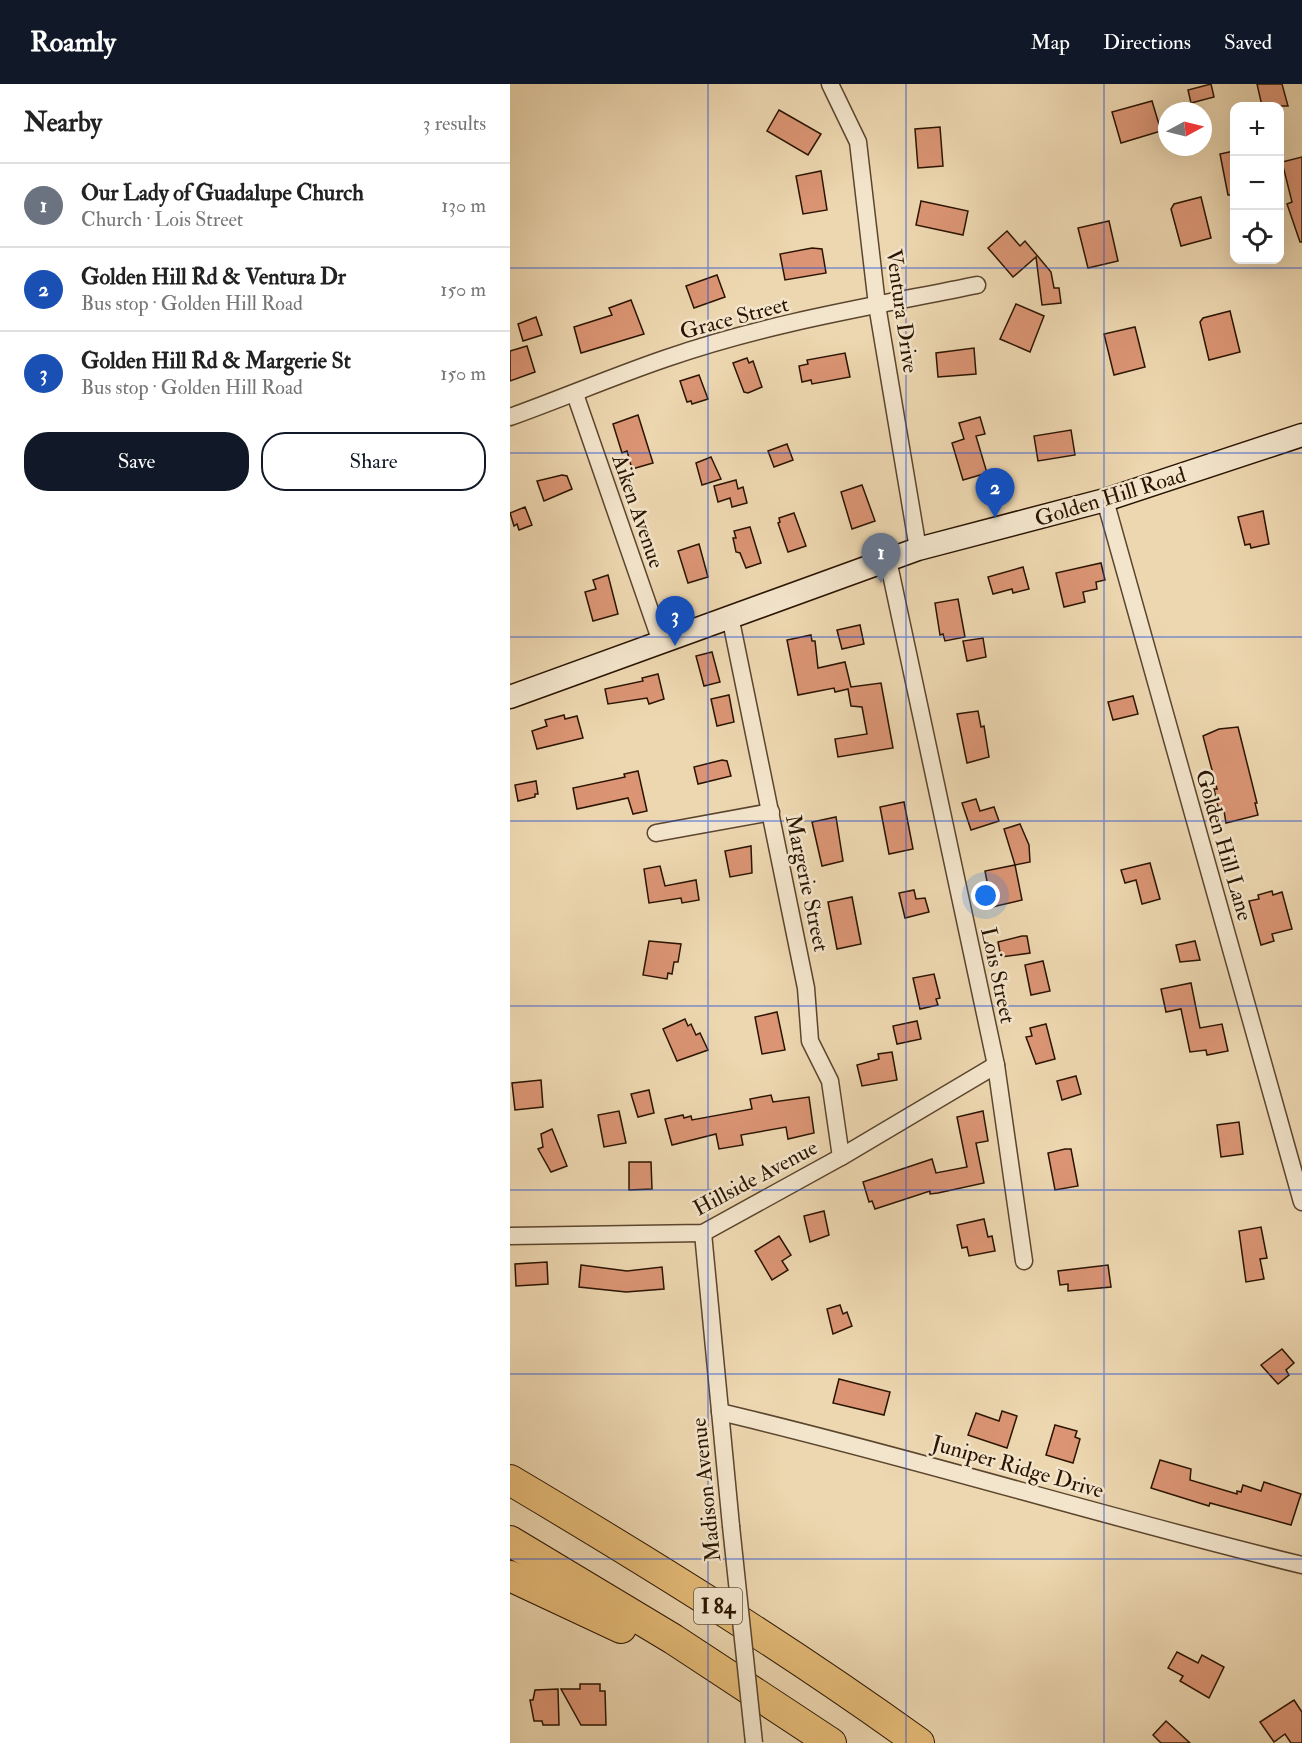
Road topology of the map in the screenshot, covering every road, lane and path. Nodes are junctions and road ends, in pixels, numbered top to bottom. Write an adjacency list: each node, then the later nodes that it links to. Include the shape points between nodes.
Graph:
1 (830, 84): 3 (street, Ventura Drive, via 858,142)
2 (977, 285): 3 (street, Grace Street)
3 (877, 305): 4 (street, Grace Street, via 776,327 677,355); 8 (street, Ventura Drive)
4 (575, 394): 5 (street, Grace Street); 11 (street, Aiken Avenue)
5 (510, 417)
6 (1302, 435): 7 (street, Golden Hill Road)
7 (1105, 500): 8 (street, Golden Hill Road); 17 (street, Golden Hill Lane)
8 (918, 549): 9 (street, Golden Hill Road)
9 (888, 560): 10 (street, Golden Hill Road); 15 (street, Lois Street)
10 (730, 616): 11 (street, Golden Hill Road); 13 (street, Margerie Street)
11 (661, 642): 12 (street, Golden Hill Road)
12 (510, 697)
13 (771, 812): 14 (street); 16 (street, Margerie Street, via 806,988 810,1041 830,1081)
14 (656, 833)
15 (996, 1065): 16 (street, Hillside Avenue); 20 (street, Lois Street)
16 (841, 1157): 18 (street, Hillside Avenue)
17 (1302, 1202)
18 (703, 1233): 19 (street, Hillside Avenue); 21 (street, Madison Avenue)
19 (510, 1236)
20 (1024, 1261)
21 (720, 1412): 24 (street, Juniper Ridge Drive, via 921,1461 1176,1535); 26 (street, Madison Avenue, bridge)
22 (510, 1480): 28 (highway, I 84, via 701,1594)
23 (510, 1541): 27 (highway, I 84, via 683,1645)
24 (1302, 1565)
25 (510, 1575): 27 (highway, via 616,1626)
26 (754, 1743)
27 (829, 1743)
28 (919, 1743)

